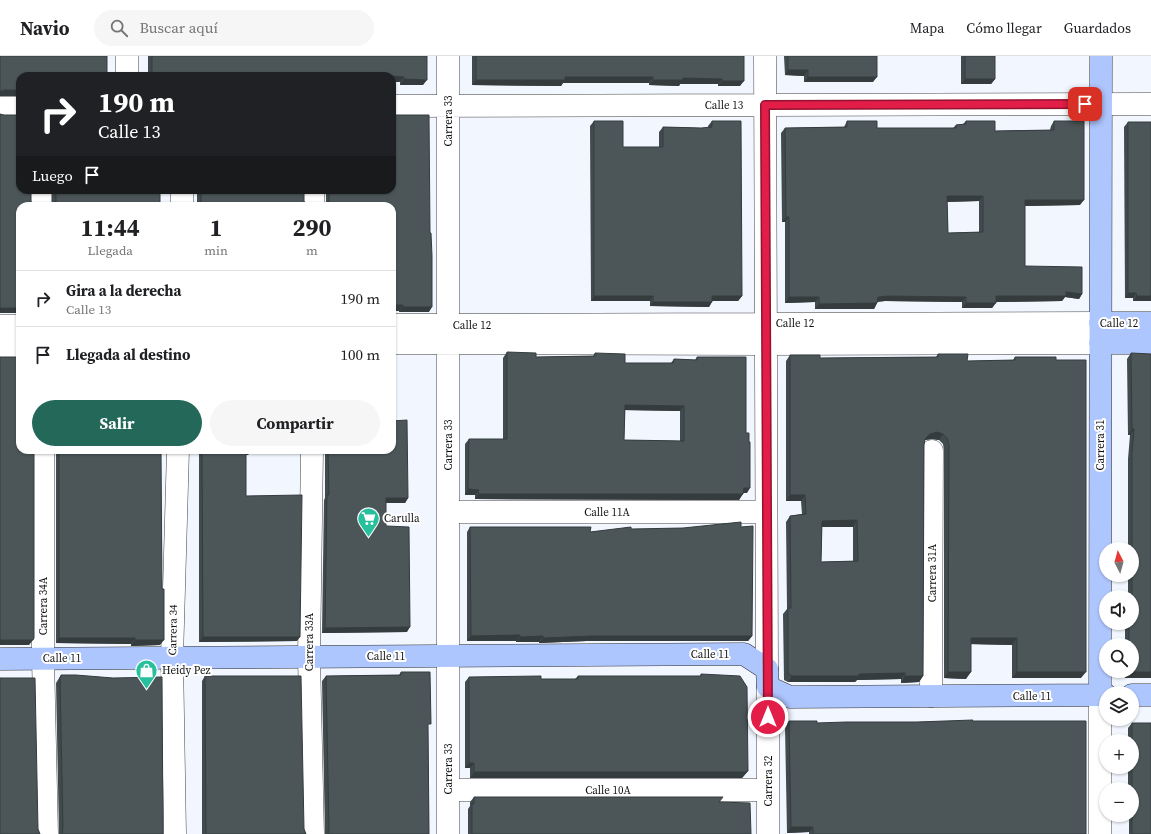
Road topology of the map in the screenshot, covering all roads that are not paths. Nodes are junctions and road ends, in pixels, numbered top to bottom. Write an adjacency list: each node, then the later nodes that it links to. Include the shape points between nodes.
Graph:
1 (127, 56): 5 (street)
2 (448, 56): 10 (street, Carrera 33)
3 (765, 56): 8 (street, Carrera 32)
4 (1101, 56): 6 (street, Carrera 31)
5 (127, 72)
6 (1101, 104): 7 (street, Calle 13); 8 (street, Calle 13); 17 (street, Carrera 31)
7 (1151, 104)
8 (765, 105): 10 (street, Calle 13); 18 (street, Carrera 32)
9 (396, 106): 10 (street, Calle 13)
10 (448, 106): 19 (street, Carrera 33)
11 (0, 108): 12 (street)
12 (16, 108)
13 (1151, 323): 17 (street, Calle 12)
14 (0, 326): 15 (street)
15 (16, 326)
16 (396, 326): 19 (street, Calle 12)
17 (1100, 333): 18 (street, Calle 12); 21 (street, Calle 12); 36 (street, Carrera 31)
18 (766, 334): 19 (street, Calle 12); 29 (street, Carrera 32)
19 (447, 335): 20 (street, Calle 12); 28 (street, Carrera 33)
20 (396, 342)
21 (1151, 343)
22 (0, 346): 23 (street)
23 (16, 346)
24 (932, 451): 40 (street, Carrera 31A)
25 (43, 454): 32 (street, Carrera 34A)
26 (178, 454): 33 (street, Carrera 34)
27 (312, 454): 31 (street, Carrera 33A)
28 (448, 512): 29 (street, Calle 11A); 30 (street, Carrera 33)
29 (766, 512): 35 (street, Carrera 32)
30 (448, 656): 31 (street, Calle 11); 35 (street, Calle 11, via 744,654); 42 (street, Carrera 33)
31 (308, 657): 33 (street, Calle 11); 46 (street, Carrera 33A)
32 (43, 658): 33 (street, Calle 11); 34 (street, Calle 11); 44 (street, Carrera 34A)
33 (172, 658): 45 (street, Carrera 34)
34 (0, 659)
35 (767, 678): 40 (street, Calle 11, via 790,697); 43 (street, Carrera 32)
36 (1103, 686)
37 (1099, 695): 40 (street, Calle 11)
38 (1139, 695): 39 (street)
39 (1151, 695)
40 (931, 696)
41 (1102, 726): 49 (street, Carrera 31)
42 (448, 790): 43 (street, Calle 10A); 47 (street, Carrera 33)
43 (768, 790): 48 (street, Carrera 32)
44 (47, 834)
45 (175, 834)
46 (313, 834)
47 (448, 834)
48 (768, 834)
49 (1100, 834)

